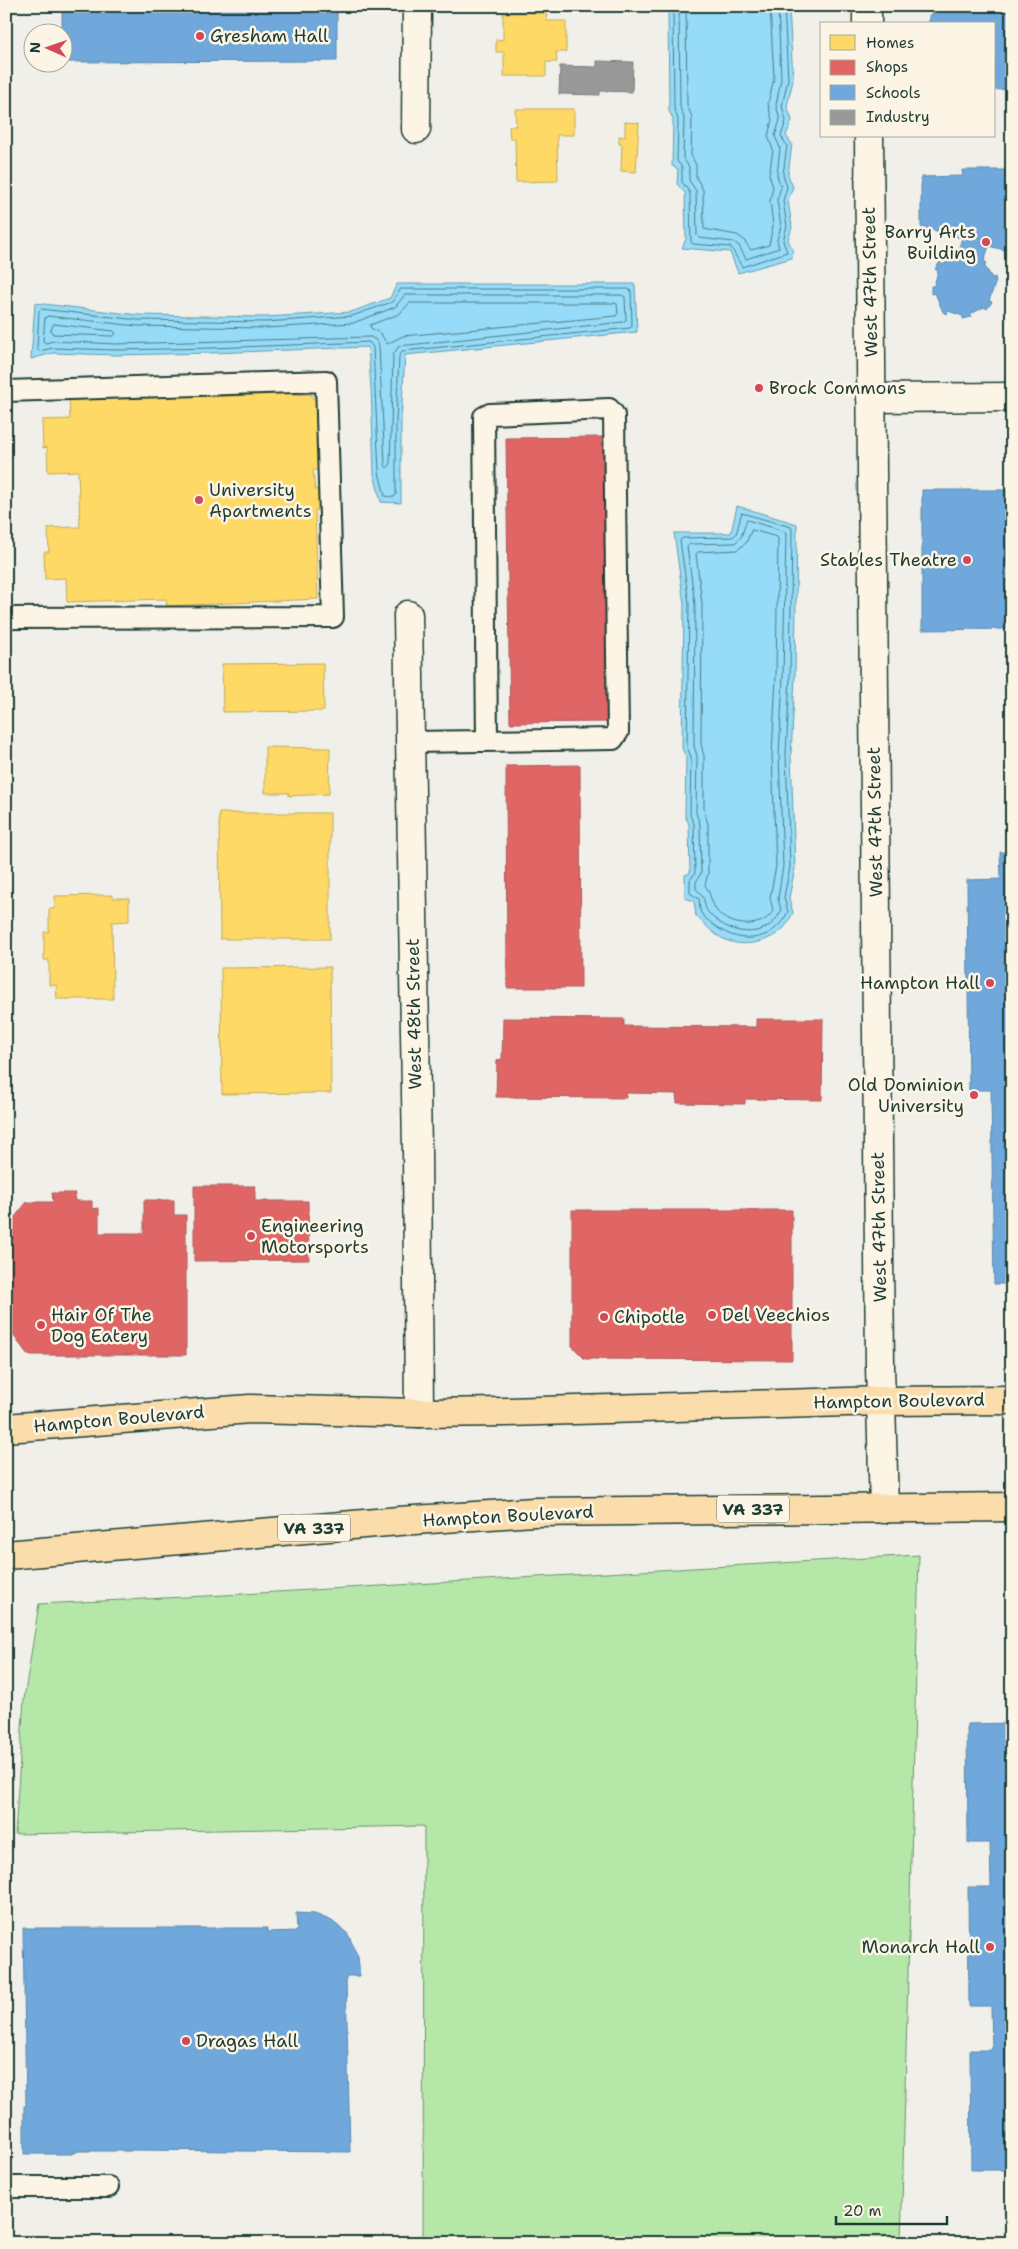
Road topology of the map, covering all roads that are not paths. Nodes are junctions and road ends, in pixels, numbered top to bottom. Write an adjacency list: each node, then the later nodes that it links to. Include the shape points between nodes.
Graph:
1 (417, 6): 4 (street)
2 (867, 6): 3 (street)
3 (868, 22)
4 (416, 129)
5 (869, 138): 8 (street, West 47th Street)
6 (6, 391): 10 (lane, via 326,381 333,617)
7 (1012, 397): 8 (street)
8 (871, 398): 14 (street, West 47th Street)
9 (408, 615): 12 (street, West 48th Street)
10 (6, 618)
11 (487, 741): 11 (lane, via 613,739 618,732 614,416 609,409 490,414 484,417); 12 (lane)
12 (410, 742): 15 (street, West 48th Street)
13 (1012, 1400): 14 (main road, Hampton Boulevard)
14 (881, 1401): 15 (main road, Hampton Boulevard); 18 (street, West 47th Street)
15 (419, 1413): 16 (main road, Hampton Boulevard, via 250,1409)
16 (6, 1428)
17 (1012, 1507): 18 (main road, Hampton Boulevard / VA 337)
18 (884, 1509): 19 (main road, Hampton Boulevard / VA 337, via 534,1512)
19 (6, 1555)
20 (108, 2187): 21 (lane)
21 (6, 2188)

